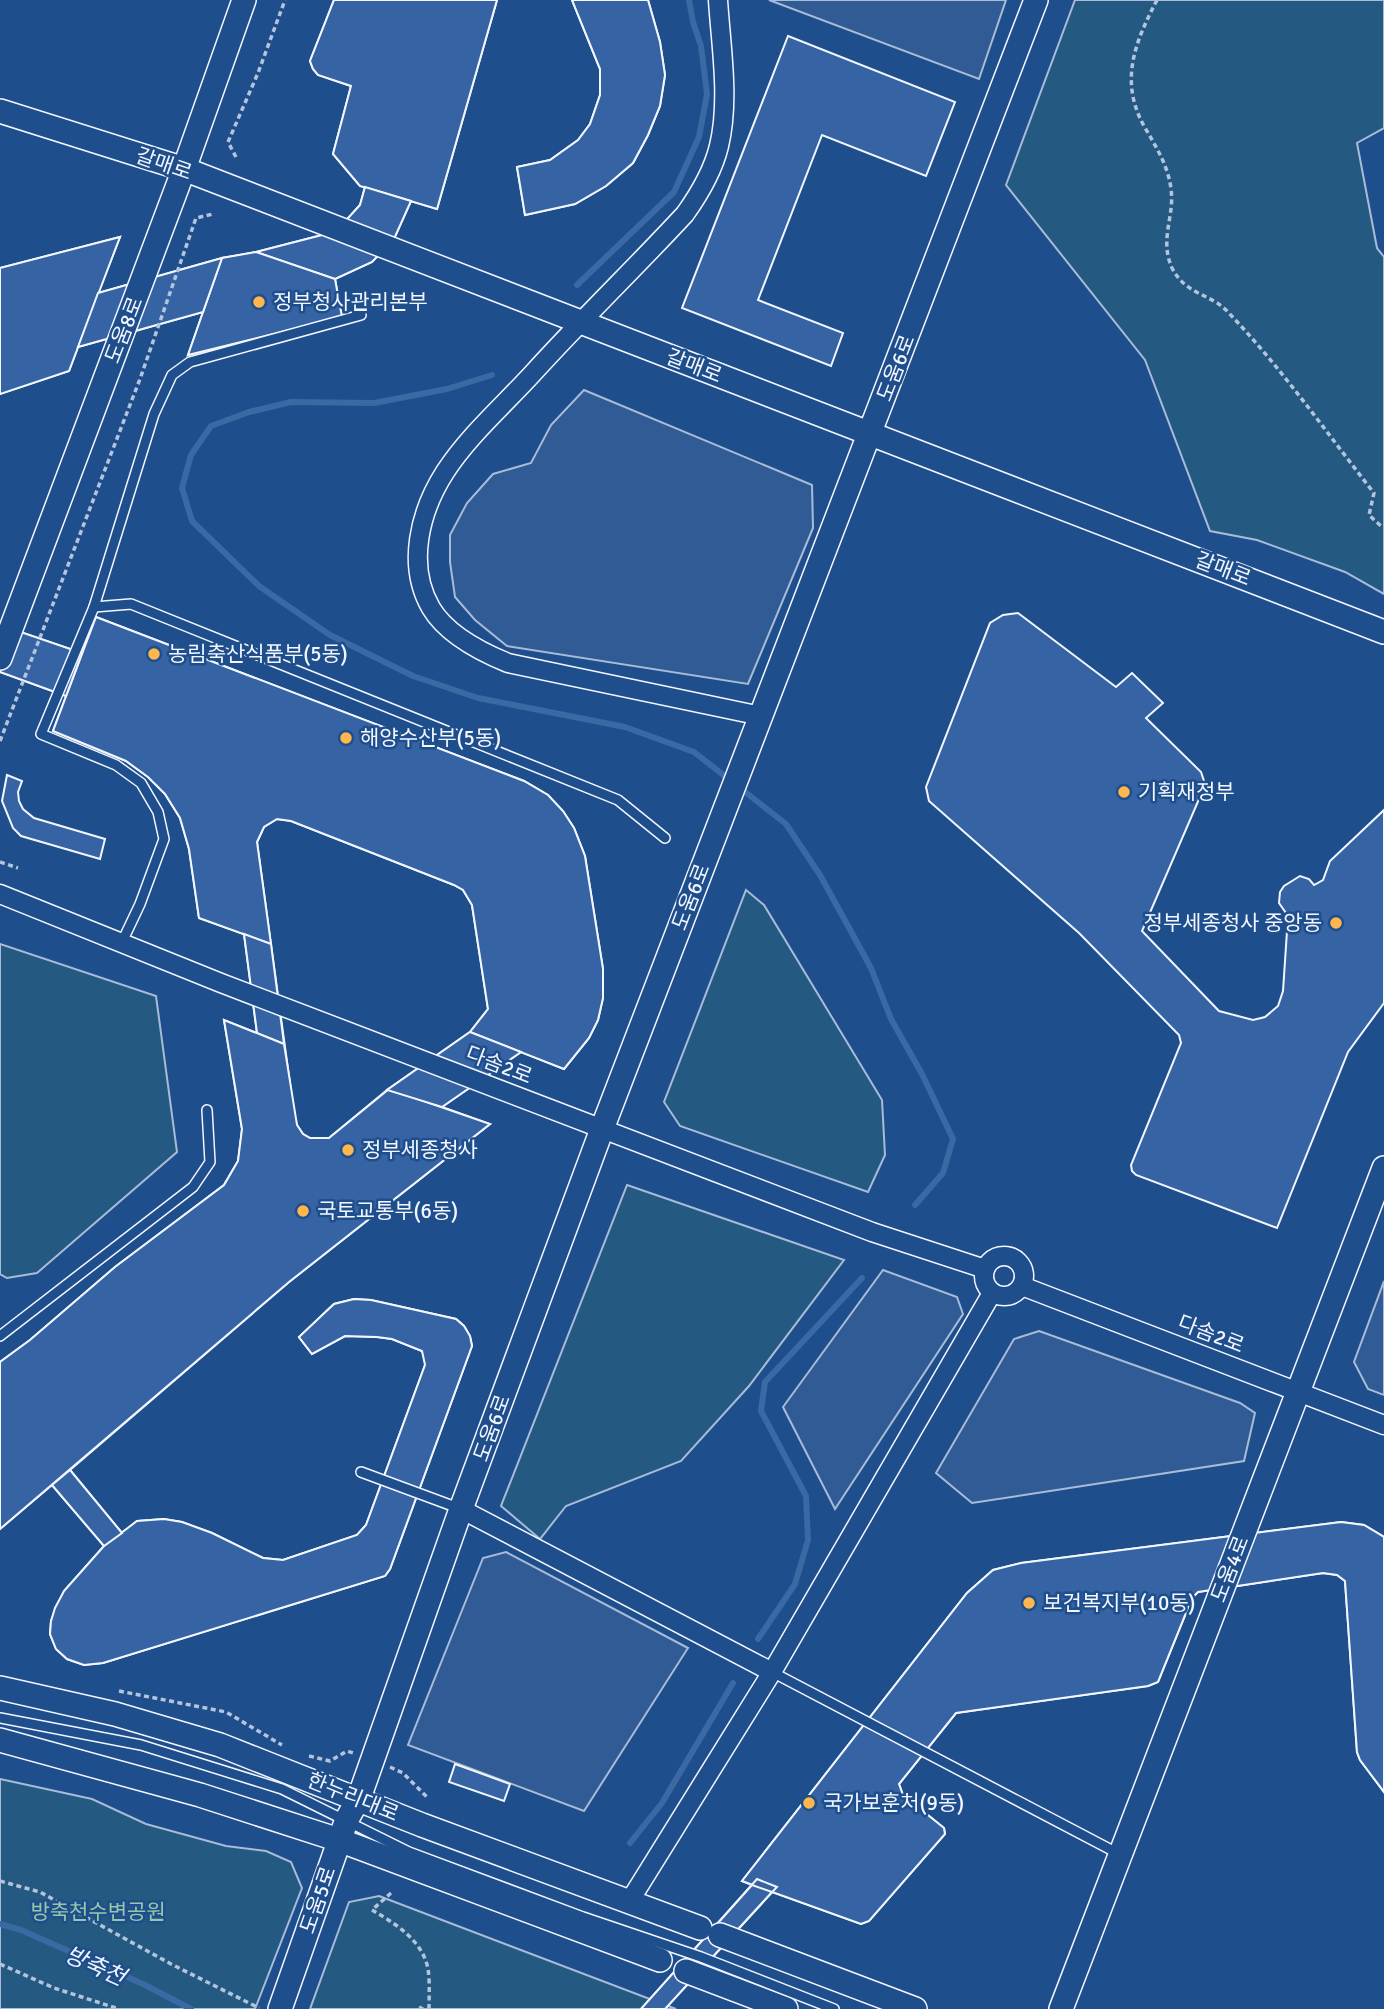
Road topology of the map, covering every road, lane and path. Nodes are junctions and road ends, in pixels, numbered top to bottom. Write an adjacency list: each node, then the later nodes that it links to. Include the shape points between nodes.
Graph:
1 (244, 0): 8 (street, 도움8로)
2 (285, 0): 7 (path, via 228,142)
3 (718, 0): 11 (street, via 723,127 710,171 685,214)
4 (1036, 0): 12 (street, 도움6로)
5 (1157, 0): 13 (path, via 1131,61 1131,84 1140,118 1168,169 1172,193 1166,229 1173,269 1192,292 1223,308 1273,365 1374,493 1369,515)
6 (0, 111): 8 (street, 갈매로)
7 (236, 156)
8 (184, 169): 11 (street, 갈매로); 16 (street, 도움8로)
9 (213, 214): 18 (path, via 195,218 140,379)
10 (361, 315): 14 (lane, via 190,362 172,375 154,414)
11 (579, 323): 12 (street, 갈매로); 17 (street, via 465,446 433,493 419,536 418,561 431,608 466,642 508,663)
12 (871, 433): 15 (street, 갈매로); 17 (street, 도움6로)
13 (1384, 526)
14 (94, 607): 19 (lane, via 131,604 618,800); 23 (lane, via 41,734 116,765 141,783 158,812 164,839)
15 (1384, 632)
16 (0, 658)
17 (761, 716): 25 (street, 도움6로)
18 (0, 741)
19 (665, 838)
20 (0, 862): 21 (path)
21 (18, 868)
22 (0, 894): 23 (street, 다솜2로)
23 (122, 942): 25 (street, 다솜2로)
24 (207, 1110): 30 (lane, via 210,1162 192,1186)
25 (603, 1129): 27 (street, 다솜2로, via 872,1232); 34 (street, 도움6로)
26 (1384, 1168): 31 (street, 도움4로)
27 (985, 1269): 28 (street, via 994,1259 1012,1258 1024,1272); 29 (street, via 985,1282)
28 (1022, 1286): 29 (street, via 1005,1297); 31 (street, 다솜2로)
29 (992, 1293): 35 (street)
30 (0, 1336)
31 (1298, 1392): 32 (street, 다솜2로); 41 (street, 도움4로)
32 (1384, 1425)
33 (361, 1472): 34 (lane)
34 (461, 1509): 35 (street); 39 (street, 도움6로)
35 (772, 1672): 41 (lane); 44 (street)
36 (0, 1688): 39 (street, 한누리대로, via 115,1714 220,1745)
37 (0, 1718): 40 (lane, via 141,1745 282,1788)
38 (0, 1740): 40 (street, via 200,1796)
39 (359, 1798): 40 (street, 도움5로); 44 (street, 한누리대로)
40 (343, 1829): 45 (street); 48 (street, 도움5로); 52 (lane)
41 (1121, 1855): 54 (street, 도움4로)
42 (0, 1881): 48 (path, via 40,1892 171,1964)
43 (391, 1893): 50 (path, via 372,1910 395,1923 422,1950 428,1970)
44 (629, 1902): 53 (street, 한누리대로)
45 (660, 1960)
46 (0, 1964): 49 (path)
47 (686, 1971): 51 (street)
48 (274, 2007)
49 (119, 2009)
50 (429, 2009)
51 (786, 2009)
52 (834, 2009)
53 (915, 2009)
54 (1061, 2009)

